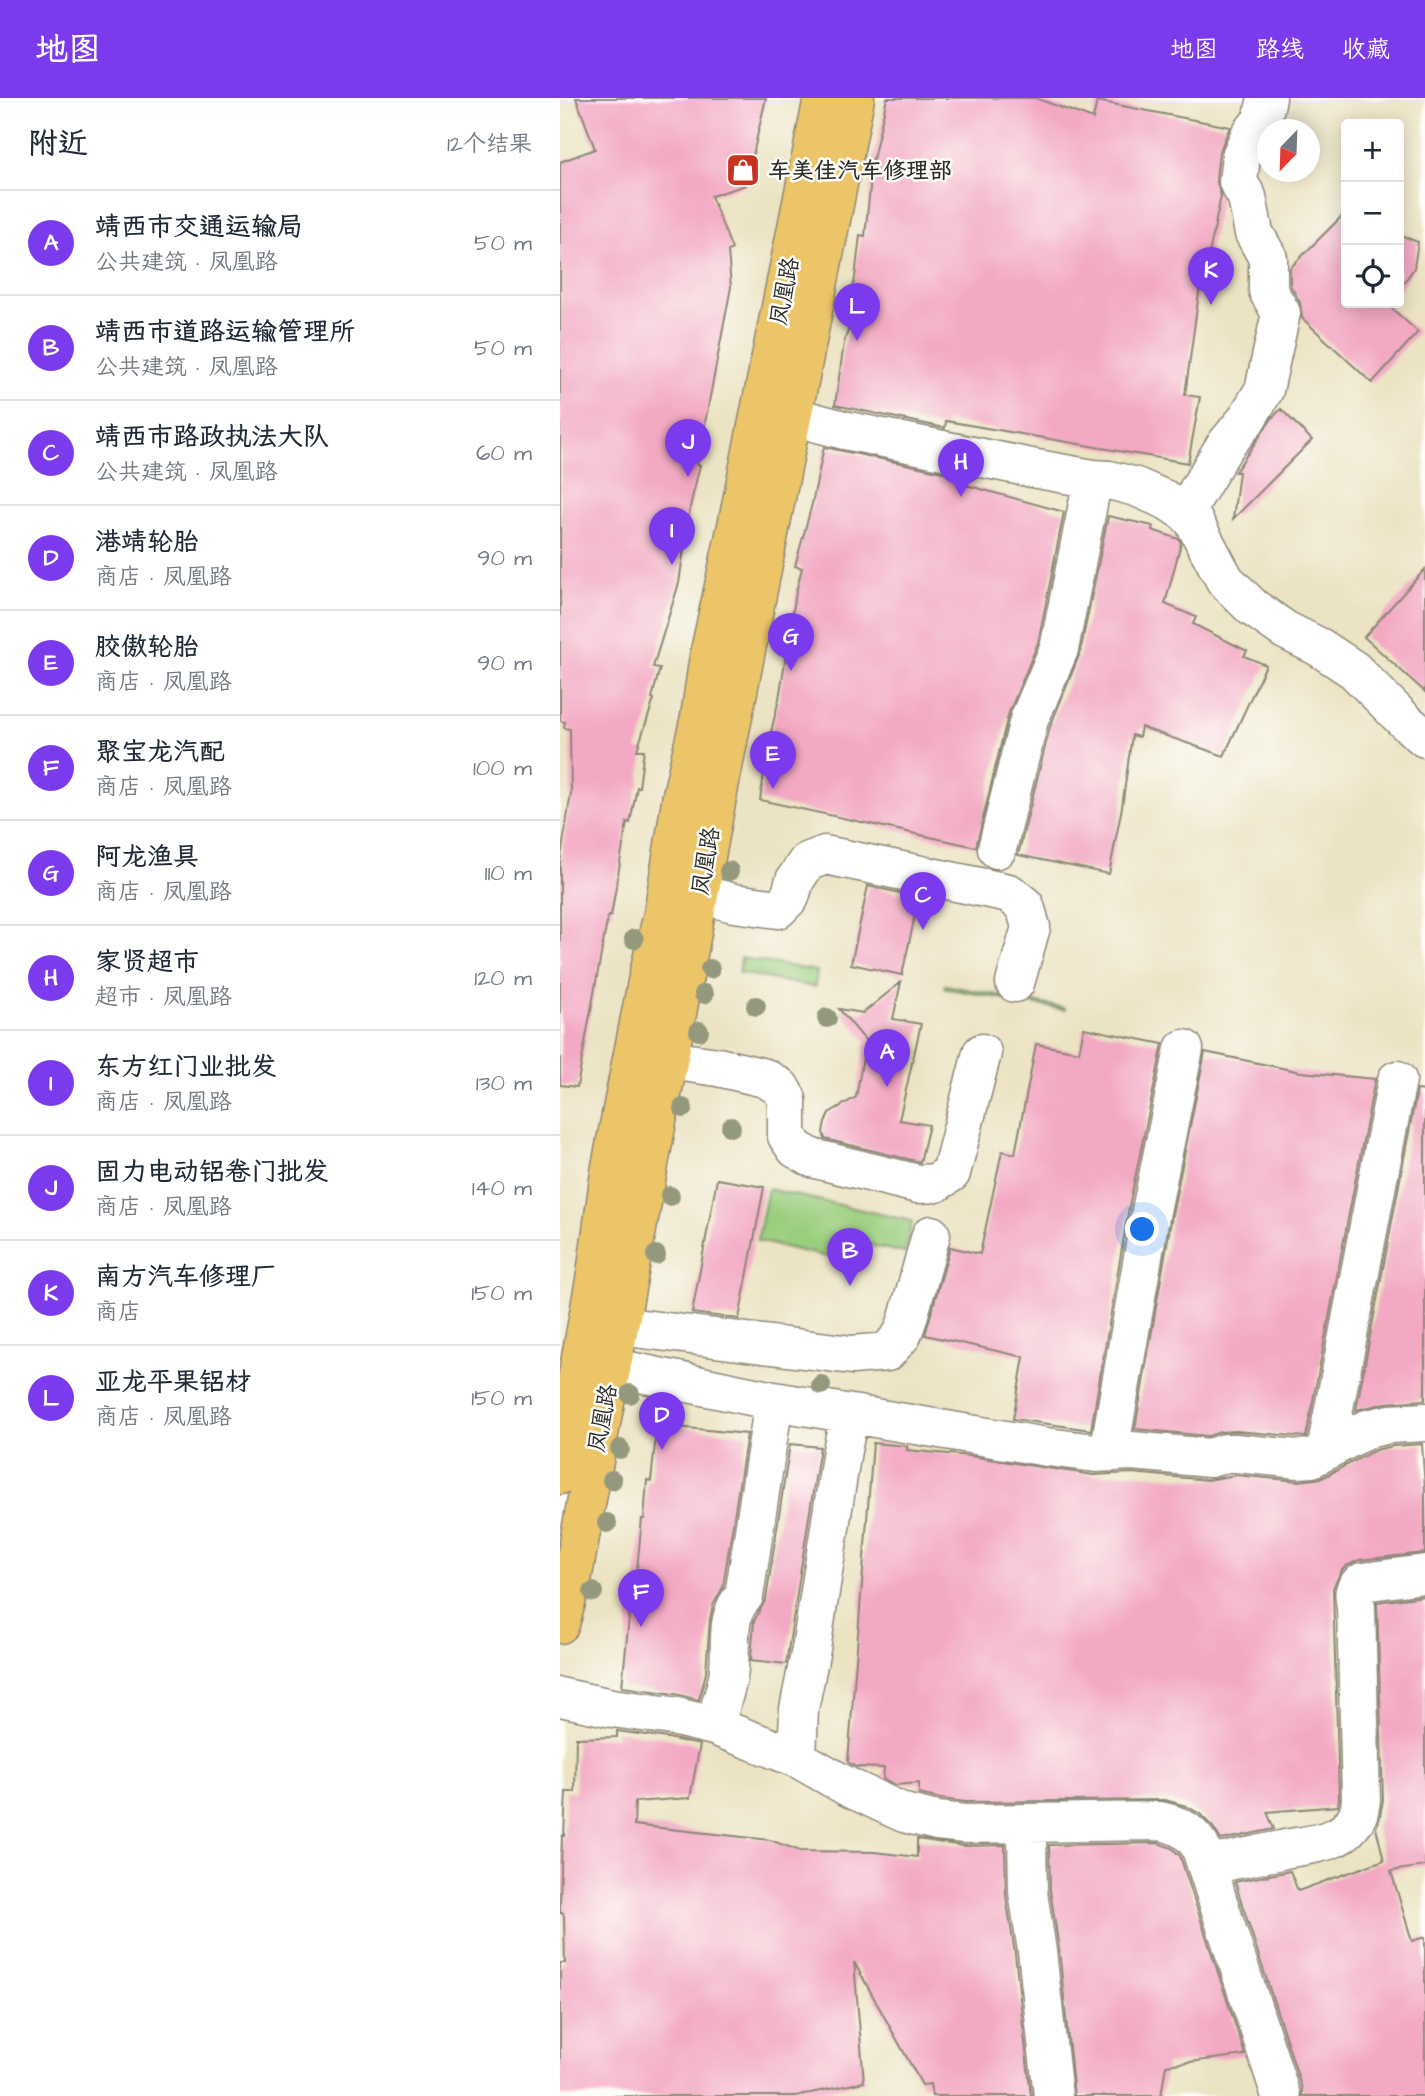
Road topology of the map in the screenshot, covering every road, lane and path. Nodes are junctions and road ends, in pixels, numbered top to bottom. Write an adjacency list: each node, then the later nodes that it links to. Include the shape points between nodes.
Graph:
1 (823, 98): 23 (main road, 凤凰路, via 682,795 663,914 610,1172)
2 (855, 98): 4 (main road, 凤凰路)
3 (1267, 98): 6 (street, via 1262,120 1241,156 1238,182 1247,197 1254,233 1268,258 1268,291 1281,313 1264,390)
4 (791, 416): 5 (street); 9 (main road, 凤凰路)
5 (1093, 479): 6 (street, via 1136,487); 8 (street, via 1059,649 1029,720)
6 (1185, 512): 7 (street, via 1225,580 1252,607 1354,670)
7 (1425, 738)
8 (997, 849)
9 (699, 894): 10 (street, via 778,909 790,897 807,862 825,855 1009,893 1025,906 1031,927); 13 (main road, 凤凰路)
10 (1015, 983)
11 (1184, 1049): 22 (street)
12 (982, 1053): 13 (street, via 951,1173 936,1183 918,1184 812,1158 796,1149 788,1136 787,1099 780,1087 765,1077)
13 (668, 1059): 16 (main road, 凤凰路)
14 (1397, 1080): 21 (street)
15 (931, 1235): 16 (street, via 902,1335 887,1352 852,1355)
16 (619, 1326): 17 (main road, 凤凰路)
17 (611, 1367): 18 (street); 25 (main road, 凤凰路)
18 (774, 1401): 19 (street); 27 (street, via 744,1596 733,1614 728,1676)
19 (850, 1414): 22 (street, via 1047,1447); 28 (street, via 799,1709)
20 (1425, 1422): 21 (street, via 1367,1429)
21 (1326, 1450): 22 (street, via 1298,1459 1236,1453 1210,1458)
22 (1109, 1452)
23 (560, 1475)
24 (1425, 1574): 30 (street, via 1362,1582 1354,1593 1361,1800 1357,1817 1345,1831 1311,1846)
25 (560, 1625)
26 (560, 1697): 27 (street)
27 (714, 1726): 28 (street)
28 (797, 1758): 29 (street, via 904,1812 965,1824)
29 (1024, 1823): 30 (street, via 1177,1824 1191,1833); 31 (street)
30 (1206, 1865): 32 (street)
31 (1053, 2096)
32 (1280, 2096)

